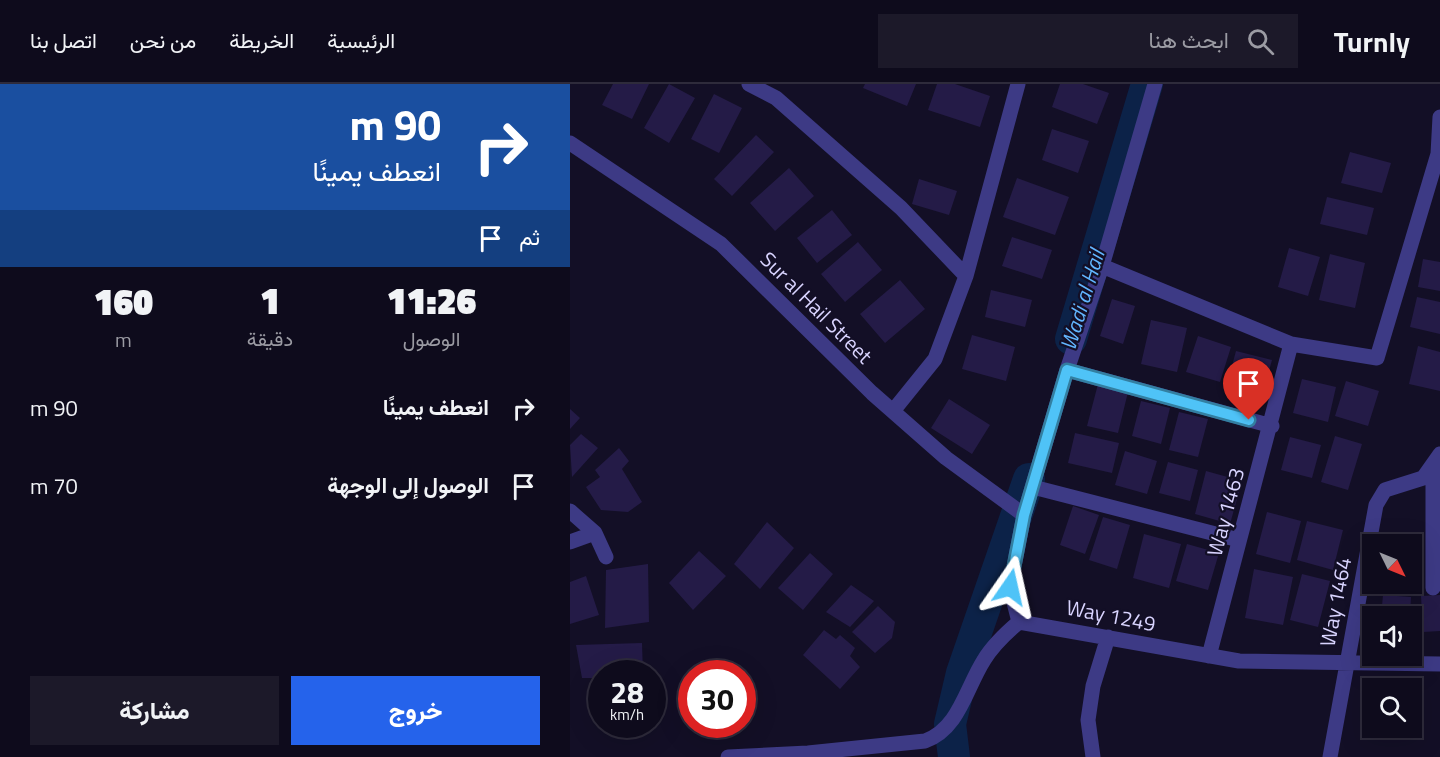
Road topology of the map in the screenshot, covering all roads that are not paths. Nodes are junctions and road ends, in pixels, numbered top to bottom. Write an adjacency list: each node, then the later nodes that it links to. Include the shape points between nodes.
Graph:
1 (749, 84): 8 (street, via 776,98 901,208)
2 (1018, 84): 8 (street)
3 (1155, 84): 7 (street)
4 (1440, 117): 6 (street)
5 (570, 143): 11 (street, Sur al Hail Street, via 721,244)
6 (1439, 154): 9 (street, via 1377,358)
7 (1102, 266): 9 (street); 10 (street)
8 (966, 276): 11 (street, via 935,359)
9 (1291, 344): 12 (street, Way 1463)
10 (1067, 370): 12 (street); 14 (street)
11 (893, 411): 16 (street, Sur al Hail Street, via 946,458)
12 (1272, 426): 19 (street, Way 1463)
13 (1437, 460): 17 (street); 26 (street, Way 1464, via 1423,478 1385,490 1376,506)
14 (1032, 487): 16 (street); 19 (street)
15 (570, 511): 18 (street)
16 (1024, 515): 23 (street, via 1010,587)
17 (1437, 526): 22 (street)
18 (595, 533): 20 (street); 21 (street)
19 (1239, 540): 25 (street, Way 1463)
20 (570, 542)
21 (606, 557)
22 (1433, 588)
23 (1019, 622): 24 (street, Way 1249); 28 (street, via 1002,636 984,660 950,724 939,736 926,741)
24 (1108, 637): 25 (street, Way 1249); 30 (street, via 1093,686 1088,720)
25 (1209, 656): 26 (street, Way 1249, via 1239,661)
26 (1347, 662): 27 (street, Way 1249); 31 (street, Way 1464)
27 (1440, 664)
28 (808, 755): 29 (street)
29 (728, 757)
30 (1093, 757)
31 (1330, 757)

